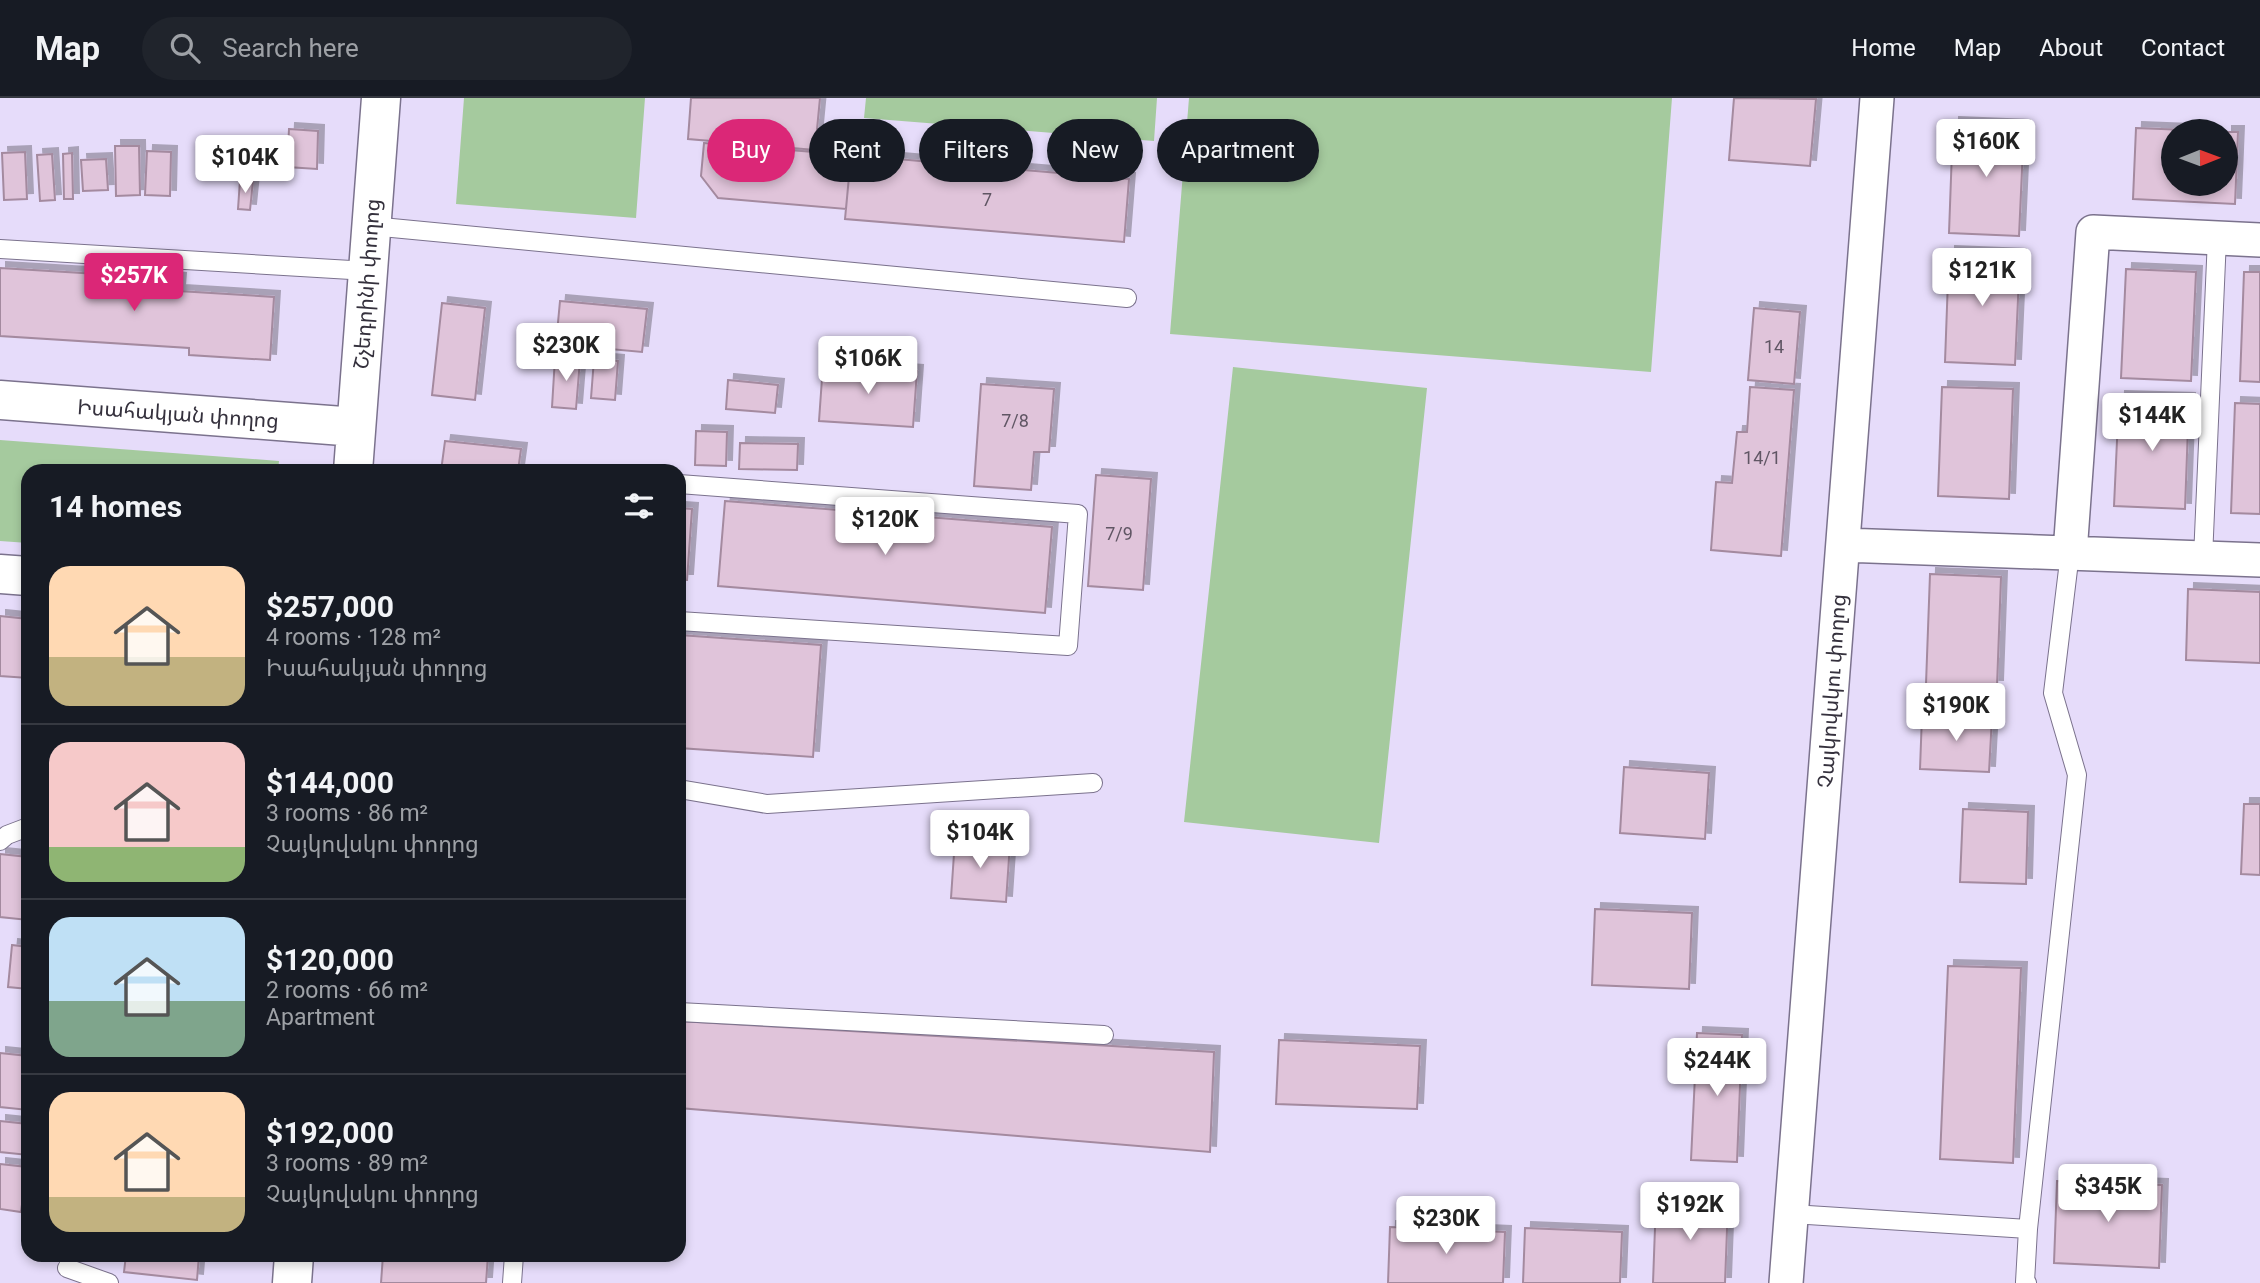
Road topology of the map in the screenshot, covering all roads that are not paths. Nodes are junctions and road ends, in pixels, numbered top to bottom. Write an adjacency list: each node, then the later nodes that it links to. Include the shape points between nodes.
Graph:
1 (381, 98): 3 (street, Շչեդրինի փողոց)
2 (1877, 98): 13 (street, Չայկովսկու փողոց)
3 (371, 226): 7 (street, Շչեդրինի փողոց); 8 (lane)
4 (2217, 238): 5 (street); 14 (street, via 2093,232); 15 (lane)
5 (2260, 240)
6 (0, 249): 7 (lane)
7 (368, 271): 10 (street, Շչեդրինի փողոց)
8 (1127, 299)
9 (0, 400): 10 (street, Իսահակյան փողոց)
10 (356, 427): 11 (street, Շչեդրինի փողոց)
11 (353, 464)
12 (686, 485): 19 (lane, via 1078,514 1068,646)
13 (1843, 545): 14 (street); 26 (street, Չայկովսկու փողոց)
14 (2070, 553): 15 (street); 27 (lane, via 2053,693 2077,775)
15 (2203, 558): 16 (street)
16 (2260, 560)
17 (0, 574): 18 (street)
18 (21, 576)
19 (686, 621)
20 (1094, 783): 21 (lane, via 767,804)
21 (686, 790)
22 (21, 830): 23 (lane)
23 (0, 841)
24 (686, 1012): 25 (lane)
25 (1104, 1035)
26 (1792, 1213): 27 (lane); 34 (street, Չայկովսկու փողոց)
27 (2028, 1229): 35 (lane)
28 (294, 1262): 32 (street)
29 (514, 1262): 33 (lane)
30 (67, 1268): 31 (lane)
31 (109, 1283)
32 (292, 1283)
33 (512, 1283)
34 (1786, 1283)
35 (2027, 1283)

